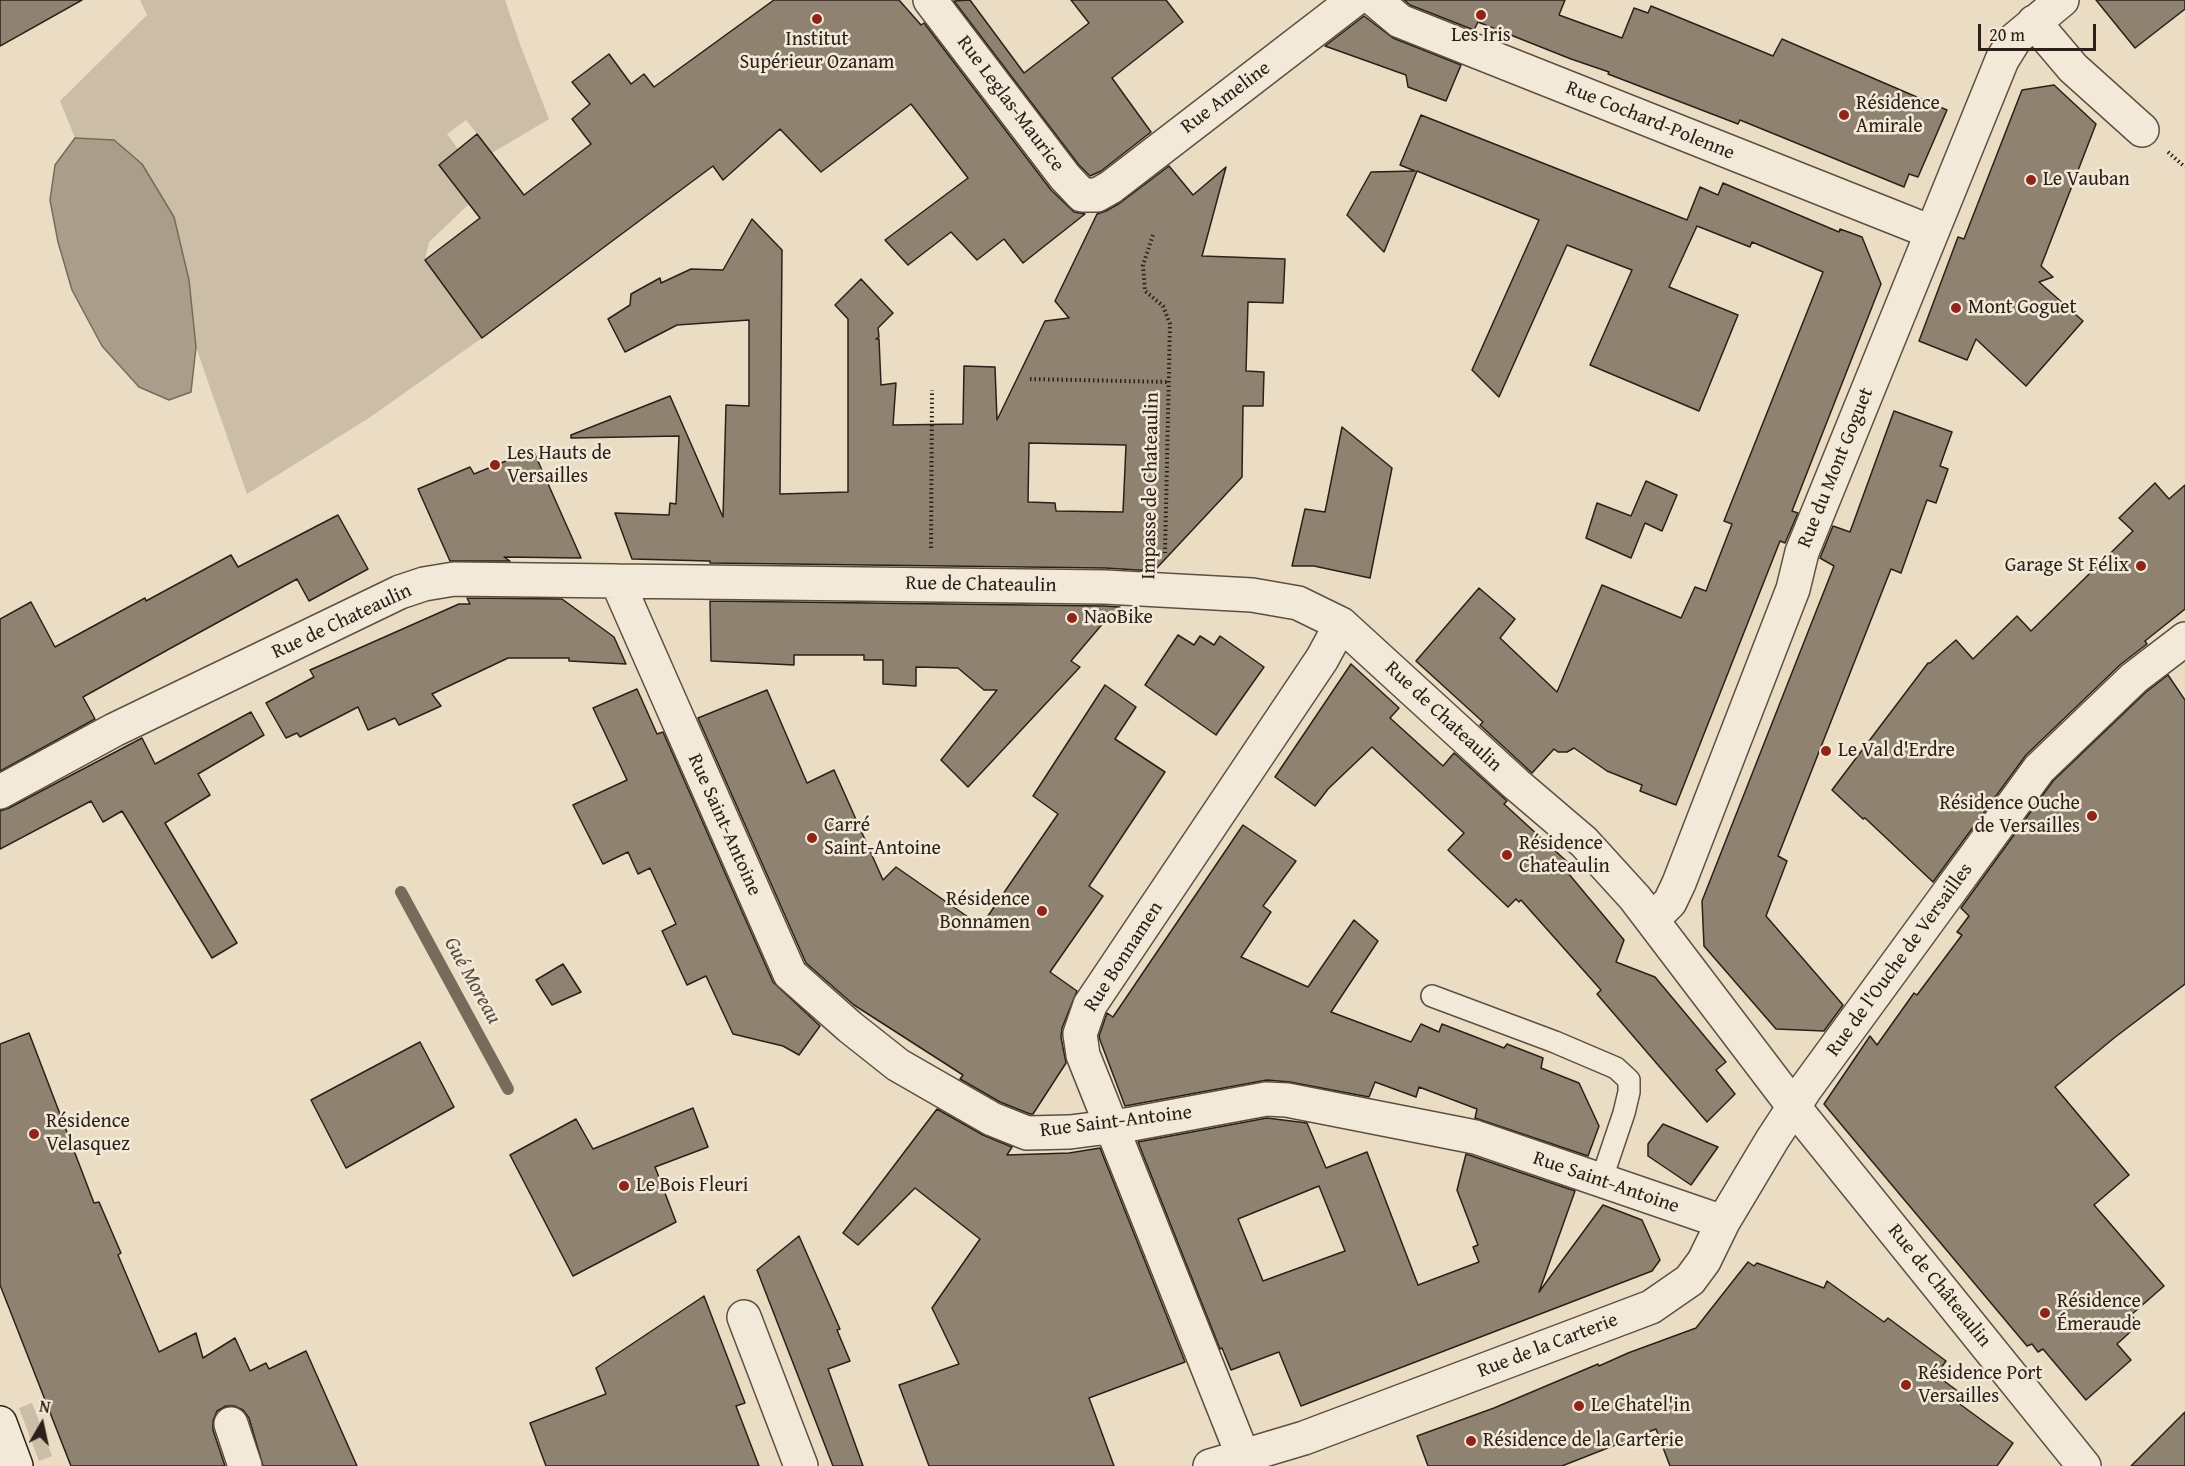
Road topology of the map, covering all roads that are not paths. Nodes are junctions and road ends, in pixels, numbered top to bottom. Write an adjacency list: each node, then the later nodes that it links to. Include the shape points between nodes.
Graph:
1 (930, 0): 7 (street, Rue Leglas-Maurice, via 1065,177 1082,195)
2 (1354, 0): 7 (street, Rue Ameline)
3 (1375, 0): 8 (street, Rue Cochard-Polenne, via 1400,21)
4 (2062, 0): 5 (street, Rue du Mont Goguet)
5 (2034, 22): 6 (street, via 2073,68); 8 (street, Rue du Mont Goguet, via 2002,60)
6 (2142, 130)
7 (1097, 195)
8 (1931, 232): 13 (street, Rue du Mont Goguet, via 1802,552 1793,589 1680,883 1670,902)
9 (616, 581): 10 (street, Rue de Chateaulin, via 1105,587 1252,595 1298,603); 12 (street, Rue de Chateaulin, via 454,579 400,592 114,730); 16 (street, Rue Saint-Antoine, via 790,974 898,1065 992,1119 1027,1133)
10 (1341, 624): 13 (street, Rue de Chateaulin, via 1584,842); 16 (street, Rue Bonnamen, via 1322,659 1090,1005 1080,1043)
11 (2185, 639): 15 (street, Rue de l'Ouche de Versailles, via 2134,678 2038,769)
12 (0, 792)
13 (1652, 920): 15 (street, Rue de Chateaulin)
14 (1432, 996): 17 (lane, via 1565,1046 1616,1068 1629,1080 1629,1092)
15 (1794, 1107): 18 (street, Rue de la Carterie); 27 (street, Rue de Châteaulin)
16 (1111, 1126): 17 (street, Rue Saint-Antoine, via 1266,1099 1287,1100 1475,1137); 22 (street, Rue Bonnamen)
17 (1601, 1181): 18 (street, Rue Saint-Antoine)
18 (1723, 1222): 22 (street, Rue de la Carterie, via 1690,1280 1651,1307 1304,1438)
19 (744, 1317): 25 (street)
20 (0, 1423): 23 (street)
21 (231, 1424): 24 (street)
22 (1243, 1456): 26 (street, Rue de la Carterie)
23 (16, 1466)
24 (245, 1466)
25 (801, 1466)
26 (1210, 1466)
27 (2084, 1466)

